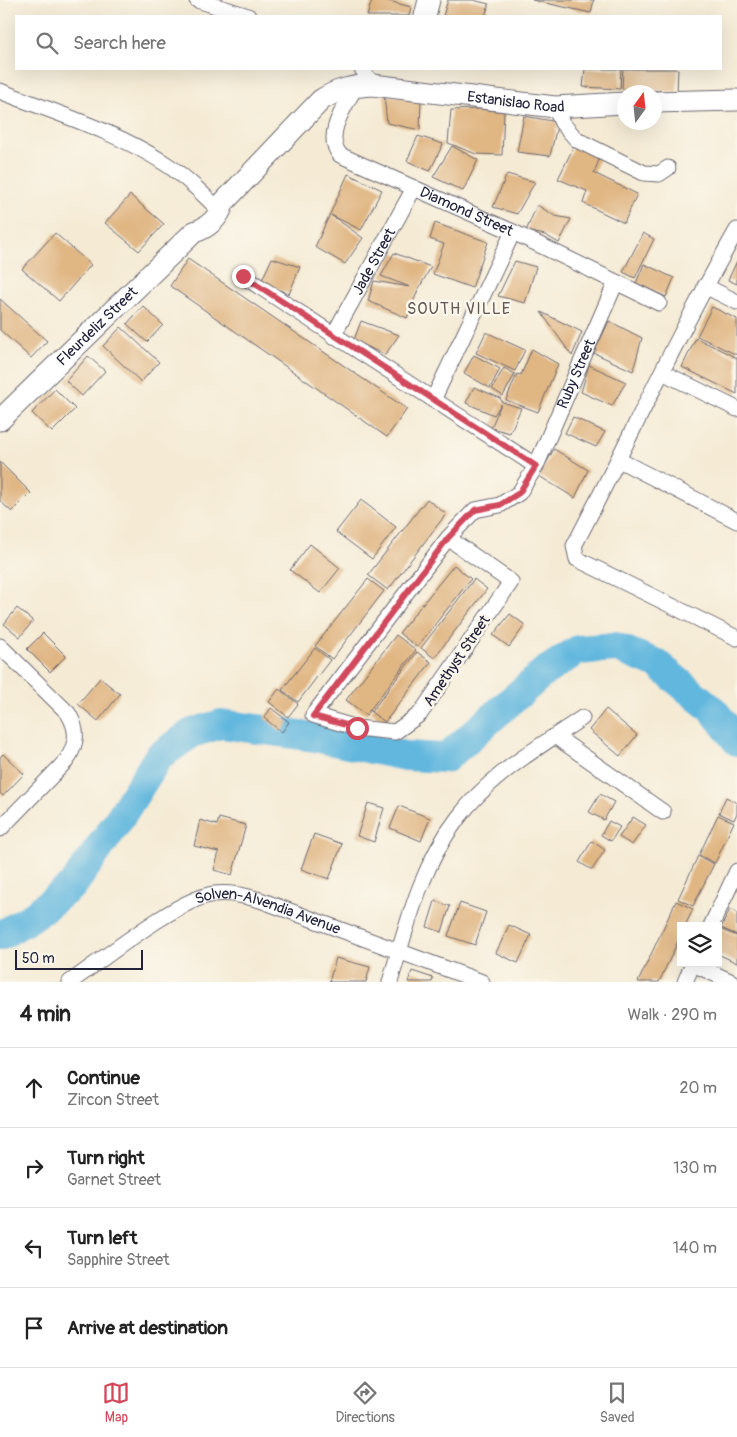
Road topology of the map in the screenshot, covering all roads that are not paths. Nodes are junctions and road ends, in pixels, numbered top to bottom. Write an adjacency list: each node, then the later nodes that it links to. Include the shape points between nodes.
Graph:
1 (197, 0): 3 (street)
2 (429, 0): 4 (street)
3 (245, 15)
4 (425, 15)
5 (409, 78): 6 (street, Fleurdeliz Street); 11 (street, Estanislao Road)
6 (364, 80): 13 (street, Diamond Street, via 335,130 335,149 340,155); 14 (street, Fleurdeliz Street, via 321,100)
7 (0, 91): 14 (street, via 138,148 174,170)
8 (737, 100): 9 (street)
9 (662, 102)
10 (617, 103): 11 (street, Estanislao Road)
11 (555, 107): 12 (street, via 562,123 576,140 644,173 659,174)
12 (668, 168)
13 (414, 188): 16 (street, Diamond Street); 22 (street, Jade Street)
14 (219, 206): 26 (street, Fleurdeliz Street, via 204,229 194,232)
15 (737, 230): 19 (street)
16 (513, 232): 18 (street, Diamond Street); 24 (street)
17 (243, 276): 22 (street)
18 (616, 282): 21 (street, Diamond Street); 28 (street, Ruby Street)
19 (705, 286): 20 (street); 23 (street)
20 (737, 302)
21 (659, 303)
22 (333, 336): 24 (street)
23 (662, 372): 25 (street); 27 (street)
24 (433, 400): 28 (street)
25 (737, 409)
26 (0, 420)
27 (619, 460): 29 (street); 31 (street, via 574,546 577,559)
28 (536, 466): 30 (street, Ruby Street, via 519,493 500,505 475,510)
29 (737, 521)
30 (448, 538): 34 (street, Amethyst Street, via 511,582 420,714); 34 (street, Ruby Street, via 313,716 357,728)
31 (737, 638)
32 (0, 646): 37 (street, via 68,714 75,725 76,738 66,760)
33 (582, 718): 35 (street)
34 (395, 732)
35 (555, 736): 36 (street); 41 (street, via 485,788 458,818 430,865 412,906)
36 (663, 812)
37 (0, 829)
38 (737, 871): 39 (street)
39 (731, 899): 40 (street)
40 (714, 922)
41 (399, 951): 44 (street, Solven-Alvendia Avenue, via 260,900 238,894 215,894 197,898 176,909); 45 (street); 46 (street, Solven-Alvendia Avenue)
42 (692, 967): 47 (street)
43 (700, 967): 48 (street)
44 (70, 982)
45 (390, 982)
46 (482, 982)
47 (684, 982)
48 (732, 982)

